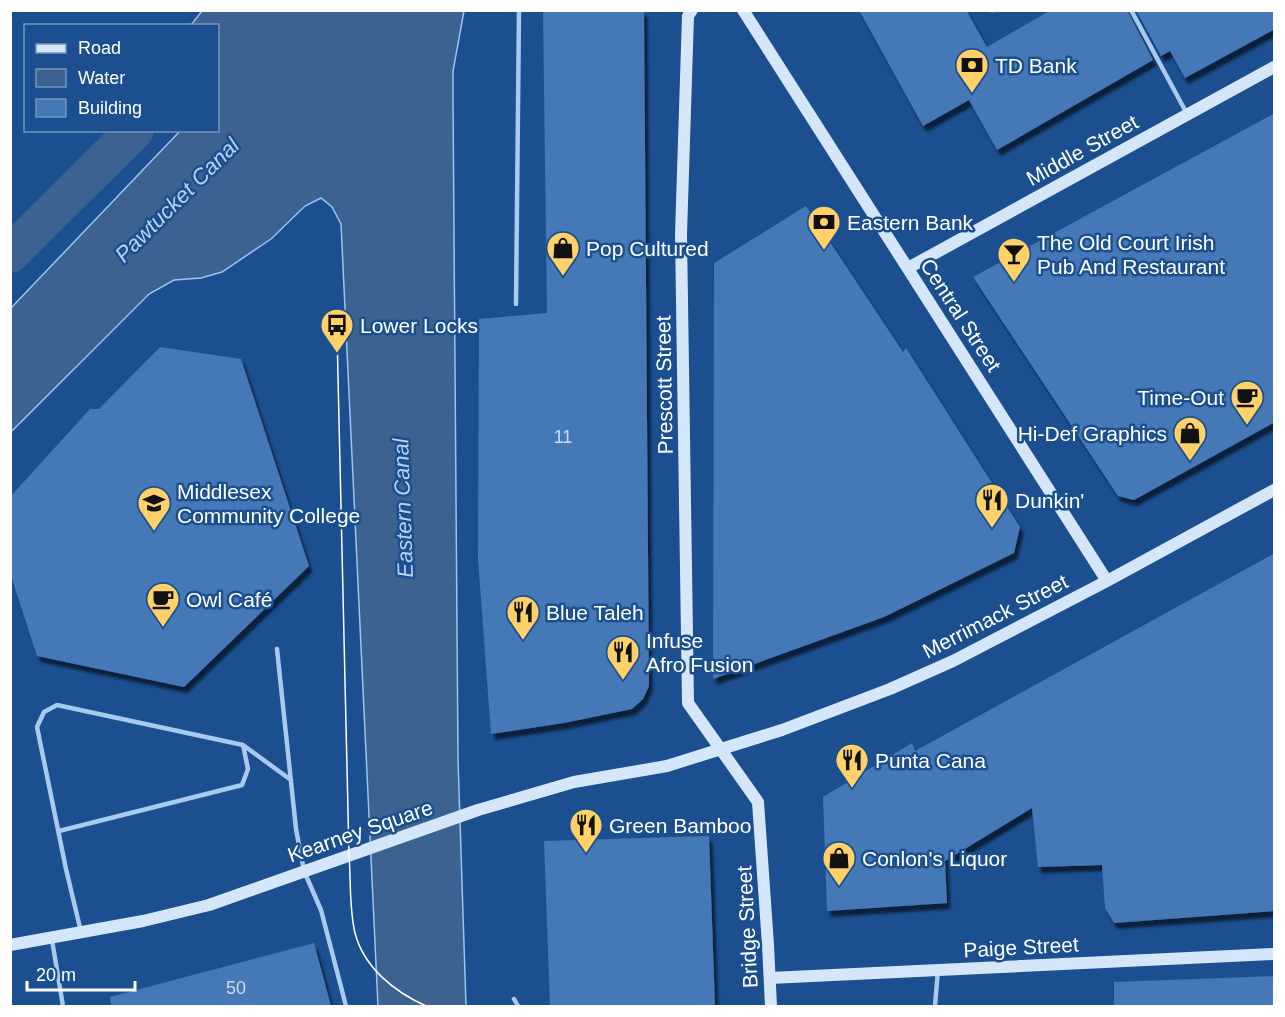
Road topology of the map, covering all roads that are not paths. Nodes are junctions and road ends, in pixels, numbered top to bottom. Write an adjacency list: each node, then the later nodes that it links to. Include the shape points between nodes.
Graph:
1 (519, 10): 8 (lane)
2 (692, 10): 13 (main road, Prescott Street, via 688,16 681,234 688,703)
3 (743, 10): 7 (main road, Central Street)
4 (1131, 10): 6 (lane)
5 (1275, 67): 6 (main road, Middle Street)
6 (1188, 115): 7 (main road, Middle Street)
7 (908, 268): 10 (main road, Central Street)
8 (516, 304)
9 (1275, 490): 10 (main road, Merrimack Street)
10 (1107, 581): 13 (main road, Merrimack Street, via 953,661 890,689)
11 (277, 649): 14 (lane)
12 (243, 745): 14 (lane); 15 (lane, via 248,769 242,785); 15 (lane, via 57,705 44,712 37,727)
13 (721, 750): 16 (main road, Kearney Square, via 667,766 574,782 478,810); 22 (main road, Bridge Street, via 758,802)
14 (291, 780): 16 (lane)
15 (59, 831): 17 (lane)
16 (304, 871): 17 (main road, Kearney Square, via 209,905); 25 (lane, via 321,910)
17 (81, 932): 18 (main road, Kearney Square)
18 (52, 937): 19 (main road, Kearney Square); 24 (lane)
19 (10, 945)
20 (1275, 954): 21 (main road, Paige Street)
21 (938, 970): 22 (main road, Paige Street); 28 (lane)
22 (770, 978): 27 (main road, Bridge Street)
23 (514, 999): 26 (lane)
24 (63, 1006)
25 (346, 1006)
26 (518, 1006)
27 (771, 1006)
28 (935, 1006)

